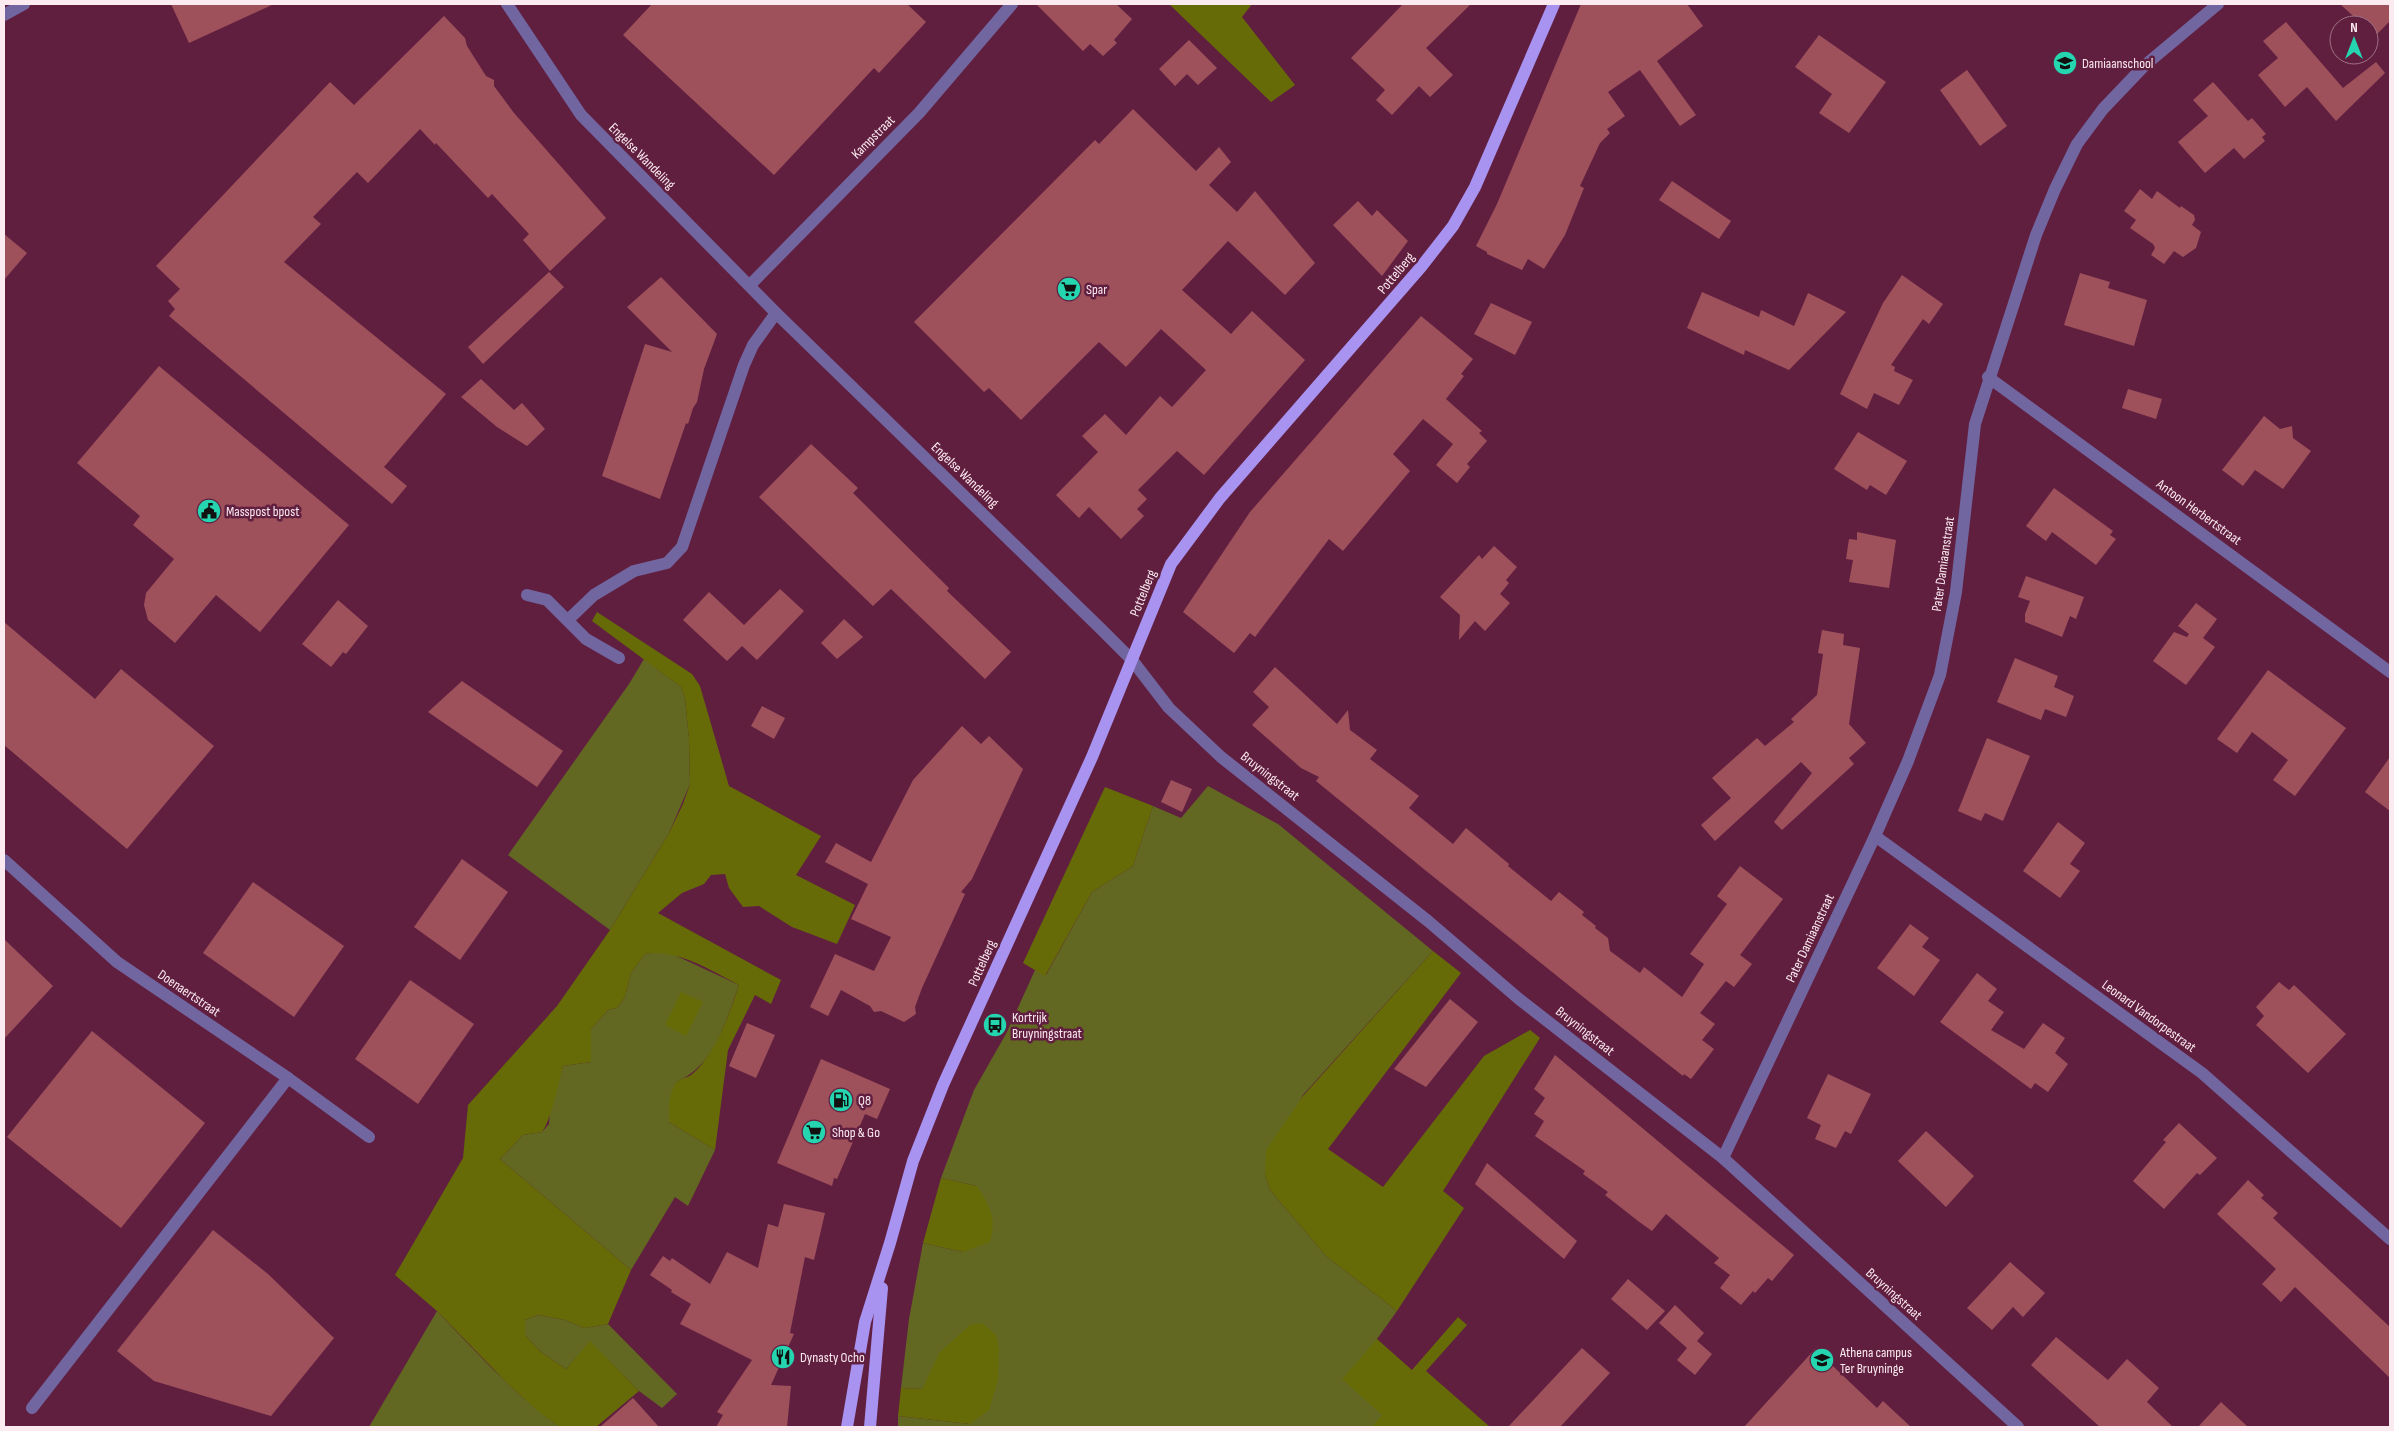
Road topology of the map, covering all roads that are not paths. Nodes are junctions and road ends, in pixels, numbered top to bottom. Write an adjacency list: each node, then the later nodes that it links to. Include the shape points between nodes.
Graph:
1 (24, 4): 6 (street)
2 (507, 4): 7 (street, Engelse Wandeling, via 580,116)
3 (1012, 4): 7 (street, Kampstraat, via 919,112)
4 (1554, 4): 13 (main road, Pottelberg, via 1475,187 1453,226 1194,530 1171,564)
5 (2218, 4): 9 (street, Pater Damiaanstraat, via 2144,66 2103,109 2077,144 2036,235)
6 (4, 15)
7 (750, 285): 8 (street, Engelse Wandeling)
8 (776, 313): 11 (street, via 753,345 744,365 682,547 667,563 634,571 594,595); 13 (street, Engelse Wandeling)
9 (1988, 377): 14 (street, Antoon Herbertstraat); 15 (street, Pater Damiaanstraat, via 1975,424 1956,592 1940,675 1908,761)
10 (527, 595): 11 (street, via 547,600)
11 (569, 619): 12 (street, via 586,639)
12 (619, 658)
13 (1132, 660): 19 (street, Bruyningstraat, via 1169,708 1221,757 1428,921 1519,999); 21 (main road, Pottelberg, via 943,1086 913,1161)
14 (2390, 672)
15 (1875, 836): 19 (street, Pater Damiaanstraat); 20 (street, Leonard Vandorpestraat, via 2202,1073)
16 (4, 860): 17 (street, Doenaertstraat, via 117,962)
17 (288, 1078): 18 (street, Doenaertstraat); 22 (street)
18 (369, 1137)
19 (1723, 1158): 25 (street, Bruyningstraat)
20 (2390, 1239)
21 (884, 1265): 23 (main road, Pottelberg, via 865,1322); 24 (main road, Pottelberg)
22 (32, 1408)
23 (847, 1427)
24 (870, 1427)
25 (2018, 1427)

